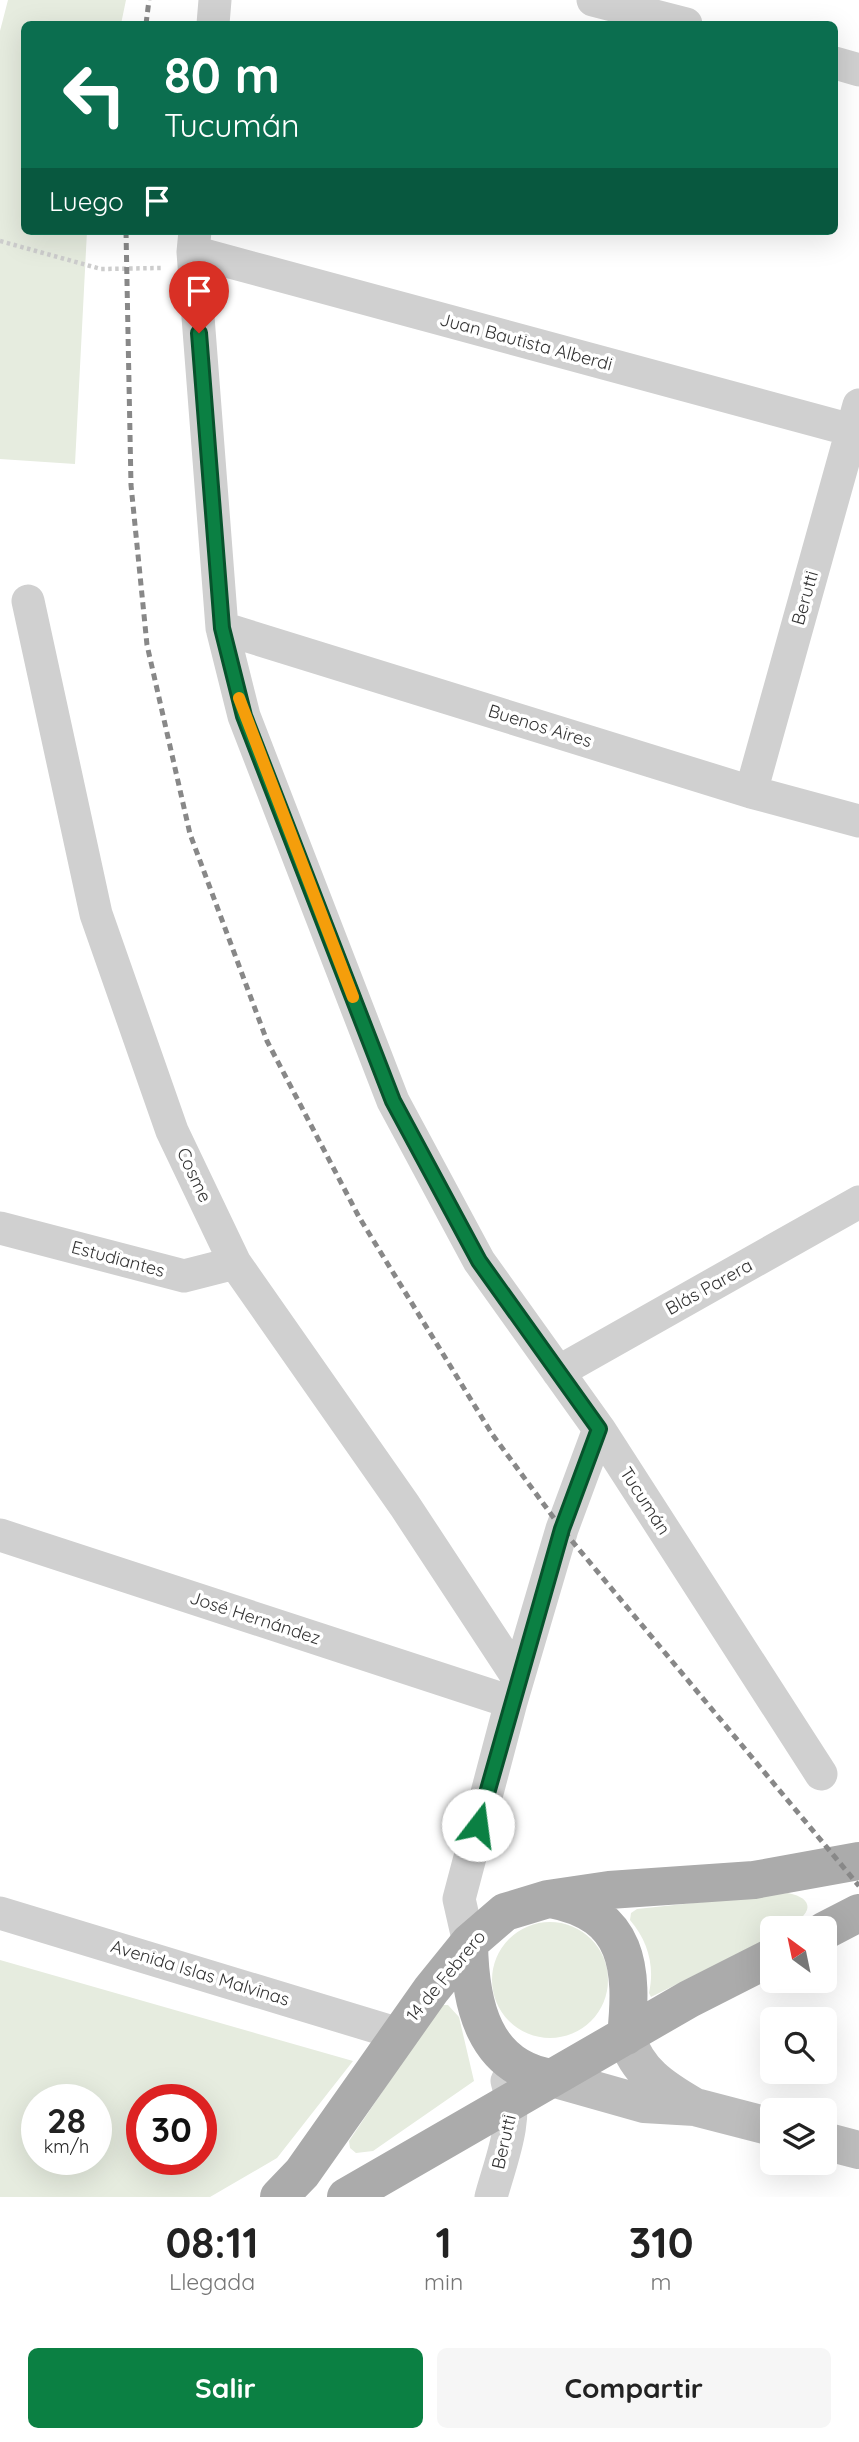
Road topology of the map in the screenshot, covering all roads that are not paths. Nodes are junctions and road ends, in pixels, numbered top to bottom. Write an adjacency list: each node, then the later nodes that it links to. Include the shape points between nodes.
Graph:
1 (215, 0): 3 (street)
2 (593, 0): 4 (street)
3 (213, 21)
4 (674, 21)
5 (838, 65): 6 (street)
6 (859, 70)
7 (194, 242): 8 (street, Juan Bautista Alberdi); 10 (street, Tucumán)
8 (857, 422): 11 (street, Berutti)
9 (28, 601): 15 (street, Cosme, via 96,914 172,1130)
10 (222, 628): 11 (street, Buenos Aires); 16 (street, Tucumán, via 244,716 393,1101 479,1261)
11 (751, 792): 12 (street, Buenos Aires)
12 (859, 821)
13 (859, 1202): 16 (street, Blás Parera)
14 (0, 1228): 15 (street, Estudiantes, via 184,1276)
15 (235, 1263): 19 (street, Cosme, via 405,1506)
16 (558, 1372): 17 (street, Tucumán)
17 (599, 1429): 19 (street, via 562,1529); 20 (street, Tucumán)
18 (0, 1535): 19 (street, José Hernández)
19 (514, 1690): 26 (street, via 459,1899)
20 (821, 1774)
21 (859, 1861): 22 (main road, 14 de Febrero, via 754,1880)
22 (548, 1899): 26 (main road, 14 de Febrero, via 505,1912); 29 (main road, via 576,1904 591,1913 621,1948 629,1968)
23 (0, 1913): 28 (street, Avenida Islas Malvinas)
24 (859, 1913): 25 (main road)
25 (837, 1924)
26 (469, 1943): 28 (main road, 14 de Febrero); 30 (main road, via 473,1997)
27 (760, 1963): 29 (main road)
28 (399, 2034): 37 (main road, 14 de Febrero, via 302,2173)
29 (626, 2036): 31 (main road); 33 (street, via 640,2068 663,2089)
30 (495, 2047): 31 (main road, via 519,2070); 32 (street, Berutti)
31 (552, 2078): 32 (main road); 33 (street, via 644,2104)
32 (513, 2100): 38 (main road); 39 (street, Berutti)
33 (695, 2107): 34 (street)
34 (760, 2124)
35 (837, 2144): 36 (street)
36 (859, 2150)
37 (279, 2197)
38 (346, 2197)
39 (491, 2197)

